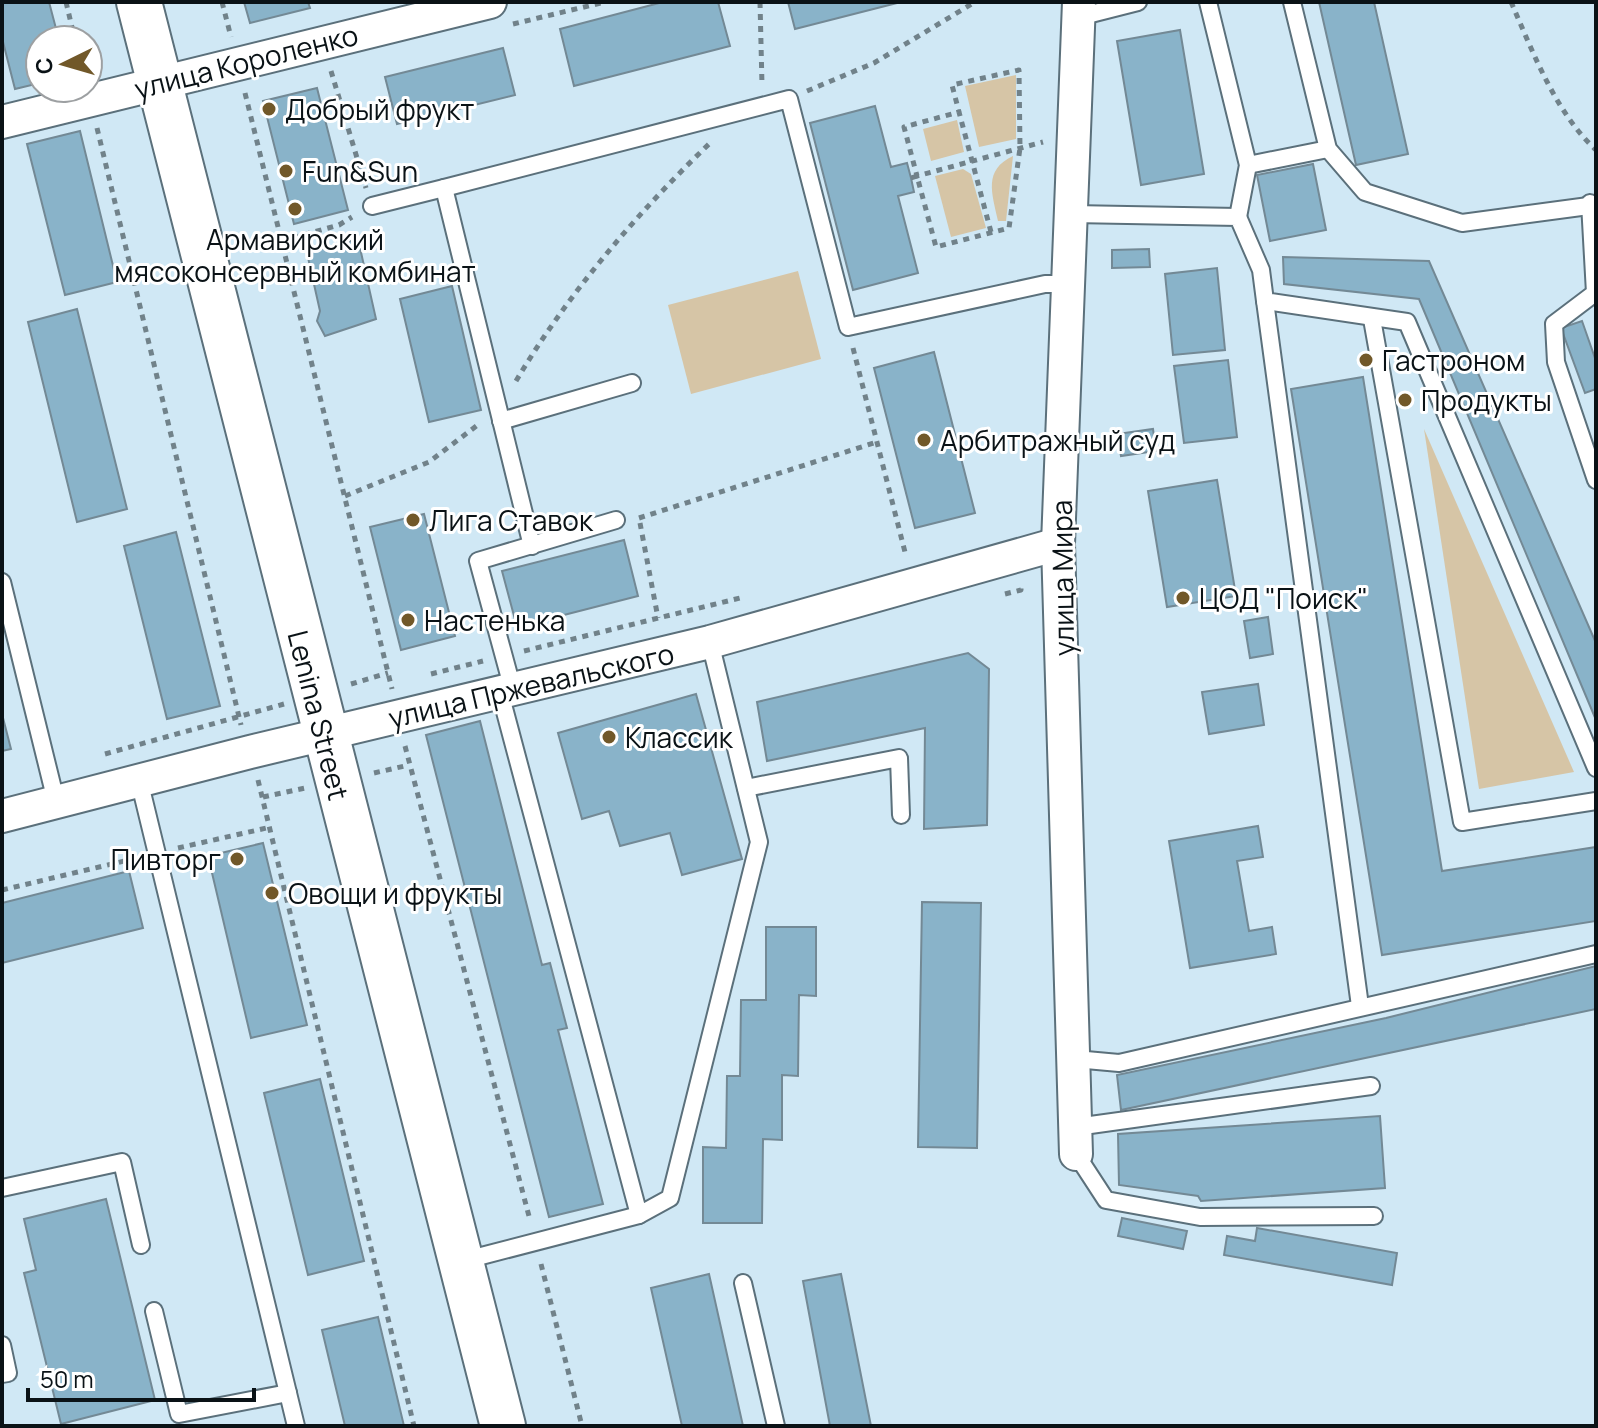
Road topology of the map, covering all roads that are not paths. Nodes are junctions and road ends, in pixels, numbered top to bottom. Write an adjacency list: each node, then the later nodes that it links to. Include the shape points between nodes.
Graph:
1 (139, 2): 7 (main road, Lenina Street)
2 (490, 2): 7 (street, улица Короленко)
3 (1138, 2): 6 (lane)
4 (1208, 2): 10 (lane)
5 (1292, 2): 9 (lane)
6 (1079, 10): 14 (street, улица Мира)
7 (160, 82): 8 (street, улица Короленко); 29 (main road, Lenina Street)
8 (2, 122)
9 (1328, 149): 10 (lane); 12 (lane, via 1365,192 1462,223)
10 (1248, 165): 15 (lane)
11 (444, 188): 13 (lane); 16 (lane, via 789,99 848,327 1045,284); 21 (lane)
12 (1593, 204): 17 (lane)
13 (372, 206)
14 (1072, 214): 15 (lane); 16 (street, улица Мира)
15 (1238, 217): 18 (lane, via 1261,270)
16 (1069, 284): 24 (street, улица Мира)
17 (1595, 295): 22 (lane, via 1554,324 1556,362)
18 (1265, 301): 19 (lane); 38 (lane)
19 (1372, 319): 30 (lane, via 1407,322); 34 (lane, via 1462,822)
20 (632, 383): 21 (lane)
21 (500, 415): 25 (lane)
22 (1596, 480)
23 (616, 520): 25 (lane)
24 (1058, 544): 27 (street, улица Пржевальского); 39 (street, улица Мира)
25 (532, 546): 28 (lane, via 478,561 504,656)
26 (2, 582): 33 (lane)
27 (710, 642): 28 (street, улица Пржевальского); 32 (lane)
28 (506, 692): 29 (street, улица Пржевальского); 43 (lane)
29 (324, 735): 31 (street, улица Пржевальского); 46 (main road, Lenina Street)
30 (1596, 768)
31 (139, 780): 33 (street, улица Пржевальского); 51 (lane)
32 (746, 788): 35 (lane, via 899,758); 43 (lane, via 759,842 670,1198)
33 (56, 801): 36 (street, улица Пржевальского)
34 (1596, 801)
35 (901, 815)
36 (2, 816)
37 (1596, 954): 38 (lane)
38 (1360, 1006): 39 (lane, via 1119,1063)
39 (1075, 1059): 41 (street, улица Мира)
40 (1371, 1086): 41 (lane)
41 (1076, 1140): 44 (lane, via 1106,1200 1200,1217)
42 (2, 1188): 45 (lane, via 122,1162)
43 (639, 1215): 46 (lane)
44 (1374, 1216)
45 (141, 1245)
46 (461, 1262): 53 (main road, Lenina Street)
47 (743, 1283): 54 (lane)
48 (154, 1311): 51 (lane, via 179,1414)
49 (2, 1345): 50 (lane, via 8,1373)
50 (2, 1374)
51 (288, 1393): 52 (lane)
52 (296, 1426)
53 (503, 1426)
54 (776, 1426)

